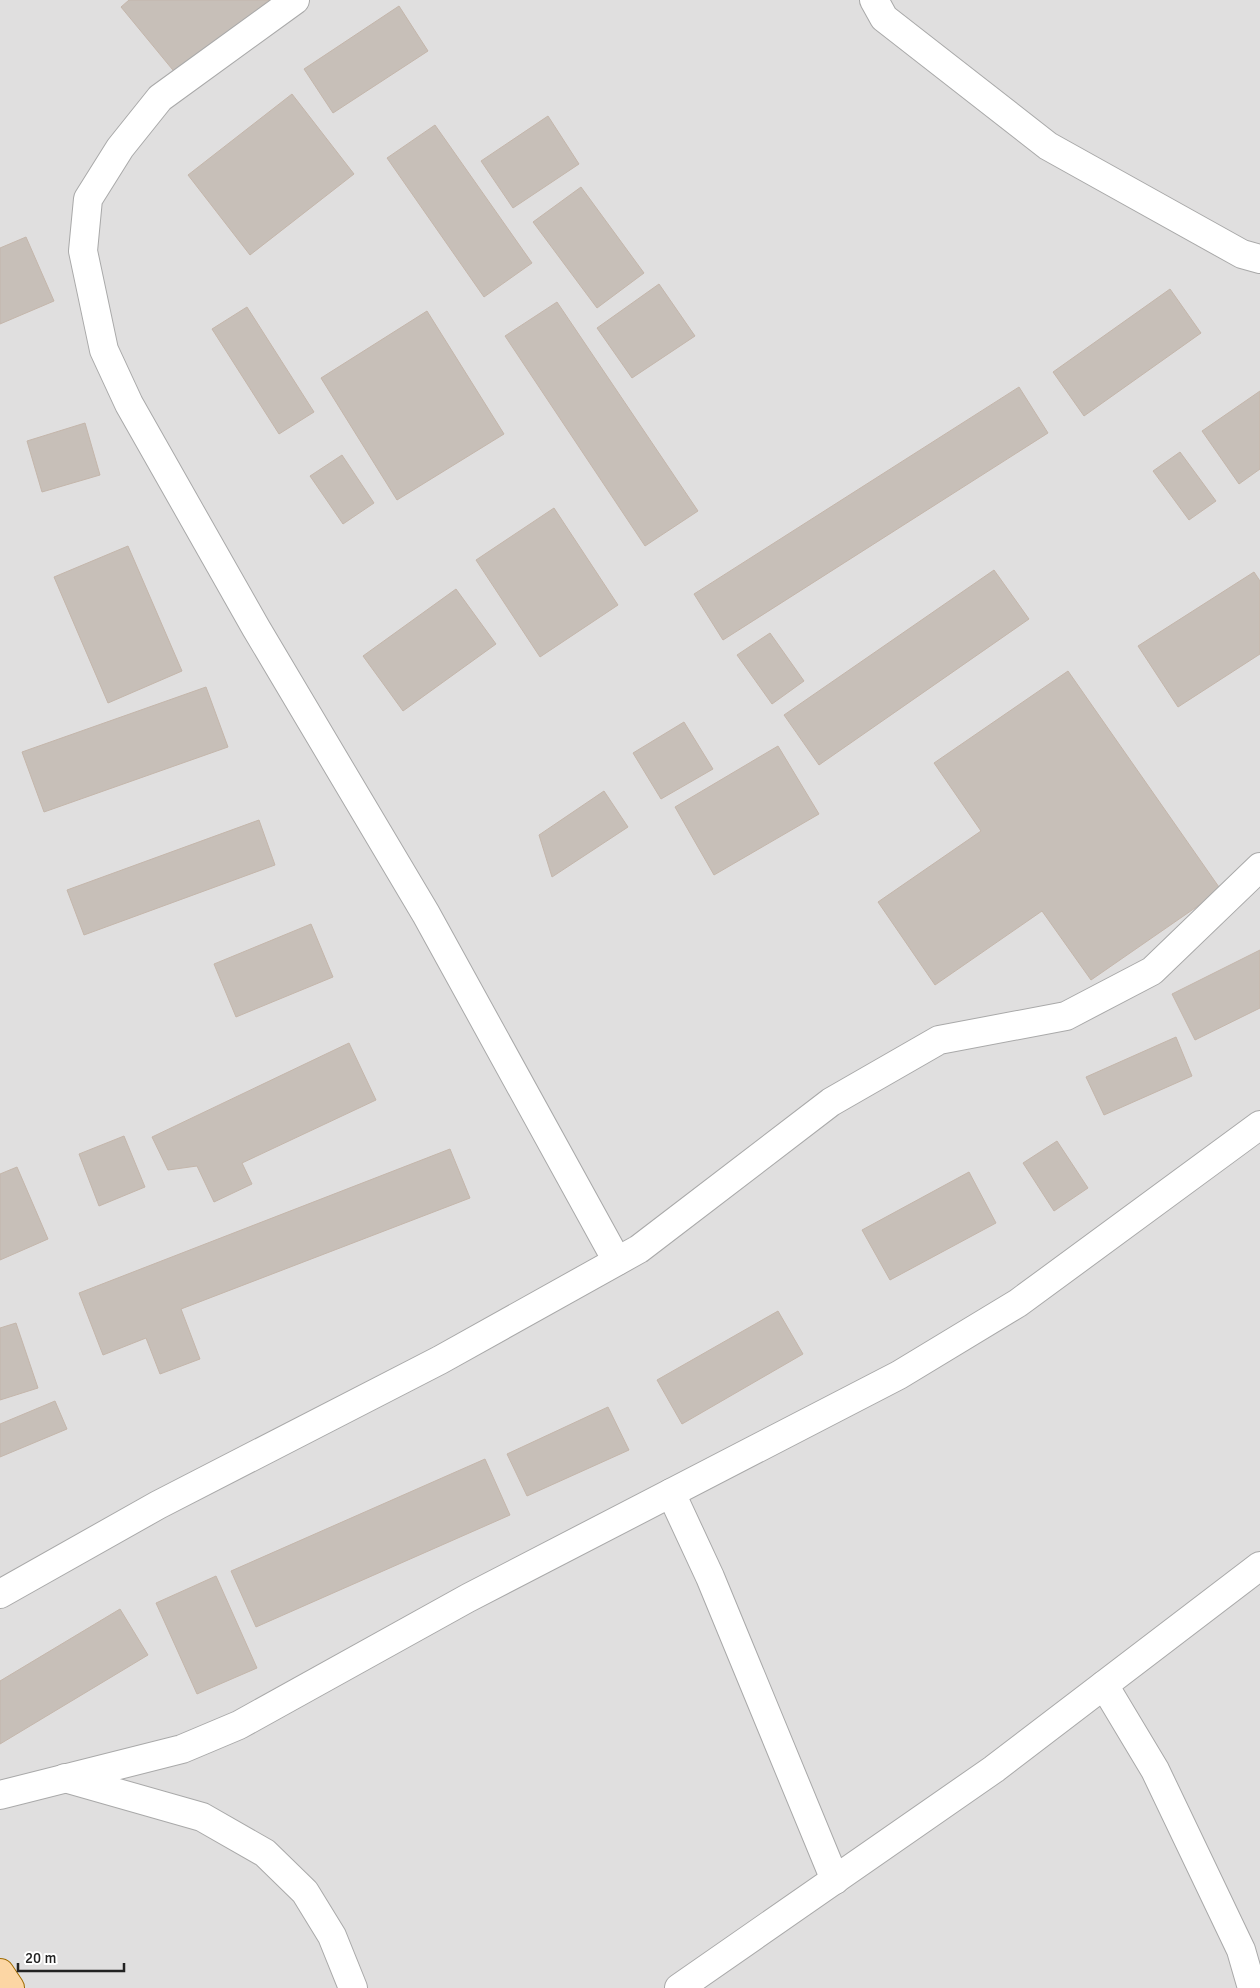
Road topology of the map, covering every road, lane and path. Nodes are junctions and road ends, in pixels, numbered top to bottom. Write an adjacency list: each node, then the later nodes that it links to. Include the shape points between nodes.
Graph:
1 (296, 0): 6 (street, via 160,98 120,148 88,199 83,251 104,350 129,404 256,628 426,914)
2 (874, 0): 3 (street, via 884,18 1048,146 1242,254)
3 (1260, 259)
4 (1260, 867): 6 (street, via 1152,970 1066,1016 939,1040 830,1102 639,1249)
5 (1260, 1125): 7 (street, via 1018,1303 899,1375)
6 (617, 1261): 9 (street, via 440,1360 158,1505)
7 (671, 1494): 11 (street, via 468,1598 239,1725 182,1749); 13 (street, via 710,1577)
8 (1260, 1566): 10 (street)
9 (0, 1594)
10 (1104, 1685): 13 (street, via 994,1770); 18 (street, via 1155,1770 1241,1950)
11 (64, 1778): 12 (street); 16 (street, via 202,1817 264,1853 305,1892 332,1936)
12 (0, 1795)
13 (835, 1880): 17 (street)
14 (0, 1973): 15 (main road)
15 (10, 1988)
16 (353, 1988)
17 (679, 1988)
18 (1252, 1988)

